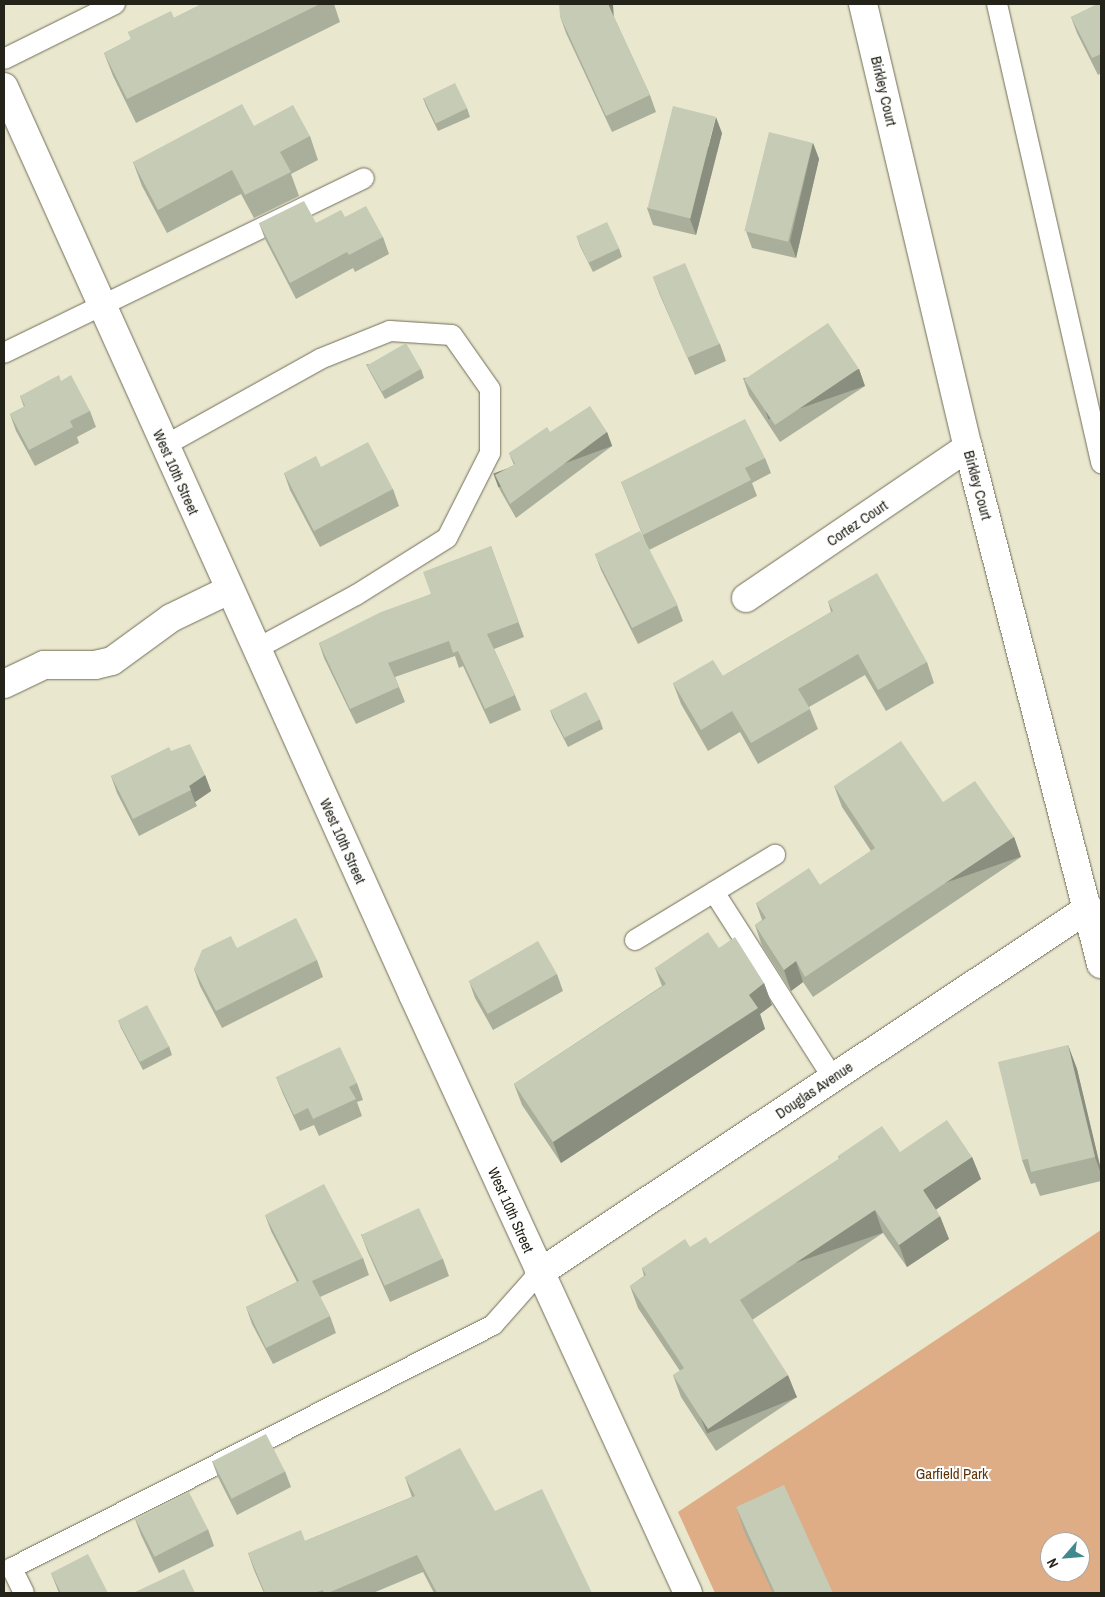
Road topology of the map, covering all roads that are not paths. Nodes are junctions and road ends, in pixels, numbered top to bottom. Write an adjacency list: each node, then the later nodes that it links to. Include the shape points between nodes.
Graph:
1 (115, 4): 4 (lane)
2 (863, 4): 10 (street, Birkley Court)
3 (997, 4): 11 (lane)
4 (4, 58)
5 (4, 87): 7 (street, West 10th Street)
6 (364, 178): 7 (lane)
7 (102, 306): 8 (lane); 9 (street, West 10th Street)
8 (4, 353)
9 (164, 446): 12 (street, West 10th Street); 14 (lane, via 320,359 390,332 452,335 490,389 490,453 447,538 356,595)
10 (968, 447): 13 (street, Cortez Court); 18 (street, Birkley Court)
11 (1101, 463)
12 (230, 590): 14 (street, West 10th Street); 15 (street, via 171,618 112,661 95,665 44,666)
13 (746, 598)
14 (256, 649): 22 (street, West 10th Street)
15 (4, 684)
16 (775, 855): 17 (lane)
17 (714, 892): 19 (lane); 21 (lane)
18 (1089, 908): 20 (street, Birkley Court); 21 (street, Douglas Avenue)
19 (634, 940)
20 (1101, 964)
21 (833, 1078): 22 (street, Douglas Avenue)
22 (539, 1273): 23 (lane, via 493,1324 12,1568); 24 (street, West 10th Street)
23 (24, 1593)
24 (688, 1593)

